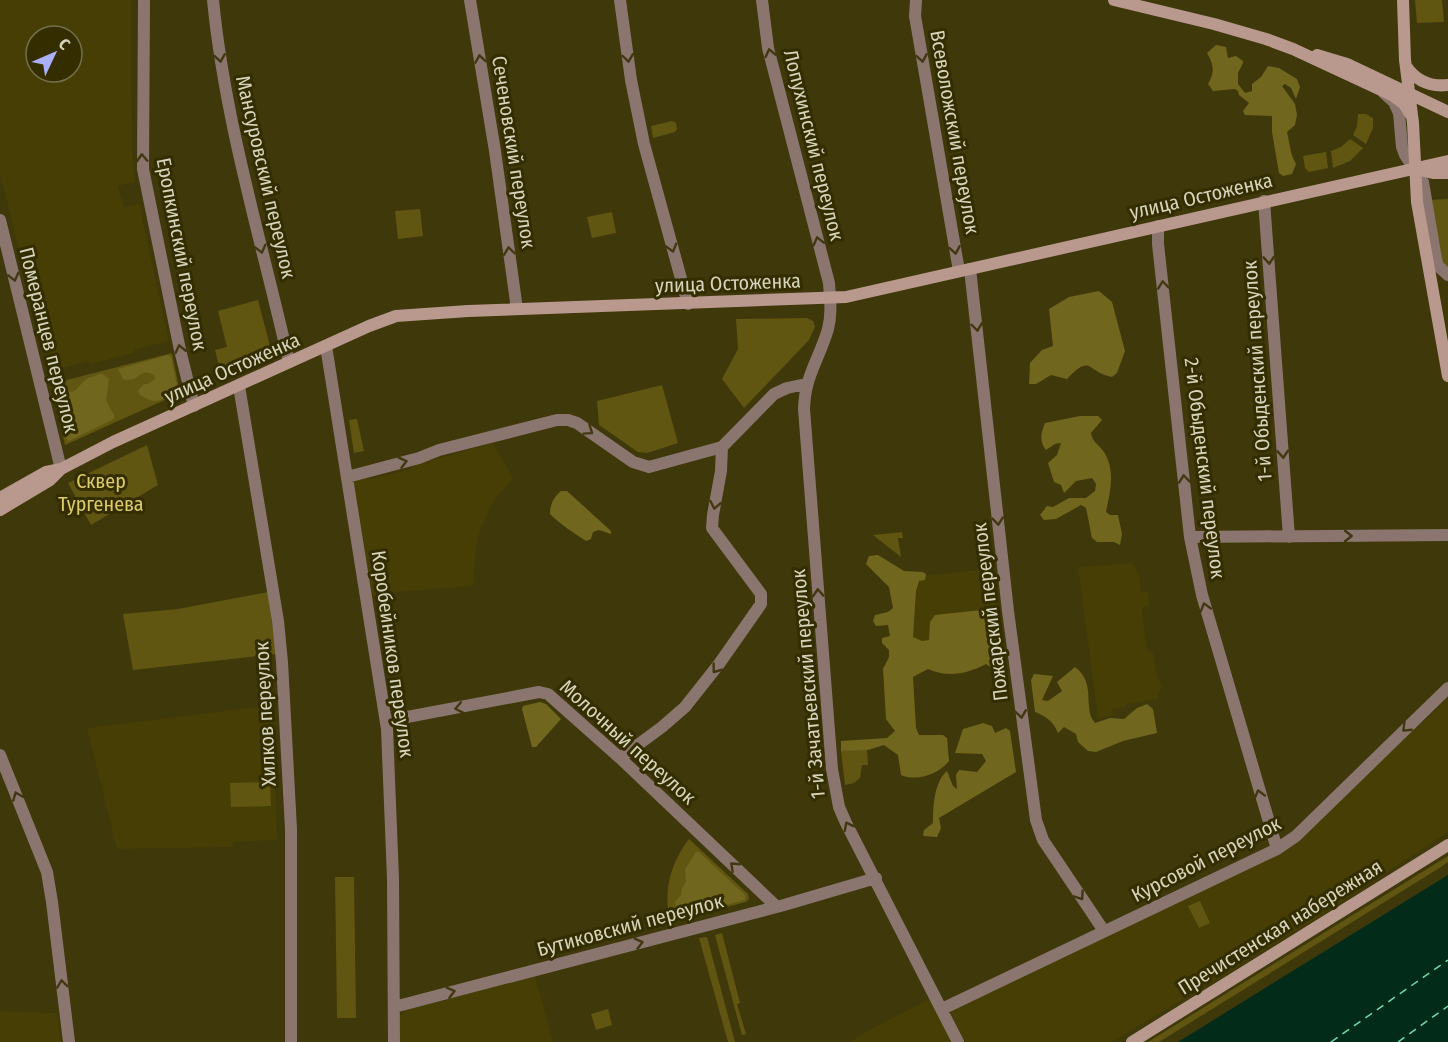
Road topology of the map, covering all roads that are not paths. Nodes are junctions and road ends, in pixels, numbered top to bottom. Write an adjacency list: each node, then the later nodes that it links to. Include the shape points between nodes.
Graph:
1 (144, 0): 34 (street, Еропкинский переулок, one-way to 1, via 143,169)
2 (213, 0): 30 (street, Мансуровский переулок, one-way to 30, via 234,131)
3 (470, 0): 27 (street, Сеченовский переулок, one-way to 3)
4 (620, 0): 26 (street, one-way to 26, via 639,124)
5 (762, 0): 24 (street, Лопухинский переулок, one-way to 5, via 768,48)
6 (916, 0): 22 (street, Всеволожский переулок, one-way to 22, via 915,16)
7 (1114, 0): 11 (main road, via 1337,60)
8 (1403, 0): 9 (main road)
9 (1405, 47): 10 (main road); 11 (main road, via 1398,71)
10 (1406, 65): 12 (main road, via 1422,82); 13 (main road)
11 (1381, 84): 13 (main road); 15 (main road, via 1404,104); 17 (street, via 1399,113 1402,147)
12 (1448, 85)
13 (1409, 92): 14 (main road); 15 (main road)
14 (1448, 112)
15 (1413, 123): 17 (main road)
16 (1448, 161): 17 (main road, улица Остоженка)
17 (1415, 169): 18 (main road); 19 (main road, улица Остоженка); 23 (street, via 1423,182 1438,266); 25 (main road)
18 (1448, 173)
19 (1264, 201): 21 (main road, улица Остоженка); 42 (street, 1-й Обыденский переулок, one-way to 42)
20 (0, 220): 36 (street, Померанцев переулок, one-way to 36)
21 (1158, 226): 22 (main road, улица Остоженка); 41 (street, 2-й Обыденский переулок, one-way to 21)
22 (964, 270): 24 (main road, улица Остоженка); 51 (street, Пожарский переулок, one-way to 51, via 1036,820 1043,840)
23 (1448, 275)
24 (830, 299): 26 (main road, улица Остоженка); 32 (street, 1-й Зачатьевский переулок, via 828,330)
25 (1435, 301): 28 (main road); 31 (main road)
26 (688, 304): 27 (main road, улица Остоженка)
27 (518, 309): 29 (main road, улица Остоженка, via 396,316)
28 (1448, 323)
29 (326, 346): 30 (main road, улица Остоженка); 37 (street, Коробейников переулок)
30 (290, 362): 33 (main road, улица Остоженка)
31 (1448, 376)
32 (806, 384): 35 (street, via 774,394); 49 (street, 1-й Зачатьевский переулок, one-way to 32, via 839,807 832,769 804,409)
33 (239, 386): 34 (main road, улица Остоженка); 55 (street, Хилков переулок, via 281,650 291,829)
34 (194, 406): 36 (main road, улица Остоженка)
35 (722, 447): 37 (street, one-way to 35, via 557,420 577,423 633,462 649,467); 46 (street, one-way to 46, via 712,528 761,594 761,603 684,707)
36 (61, 469): 38 (main road, улица Остоженка, via 46,472); 39 (main road, улица Остоженка)
37 (347, 477): 44 (street, Коробейников переулок)
38 (0, 498)
39 (0, 510)
40 (1448, 535): 42 (street, one-way to 40)
41 (1190, 537): 42 (street); 48 (street, 2-й Обыденский переулок, one-way to 41, via 1202,596)
42 (1289, 537)
43 (1448, 688): 48 (street, Курсовой переулок, one-way to 48, via 1296,836)
44 (386, 722): 46 (street, Молочный переулок, one-way to 44, via 543,692); 52 (street, Коробейников переулок)
45 (0, 755): 54 (street, one-way to 45, via 47,873)
46 (620, 758): 50 (street, Молочный переулок, one-way to 46)
47 (1448, 845): 58 (main road, Пречистенская набережная)
48 (1277, 849): 51 (street, Курсовой переулок)
49 (876, 878): 50 (street, Бутиковский переулок); 53 (street, 1-й Зачатьевский переулок)
50 (776, 906): 52 (street, Бутиковский переулок, one-way to 50)
51 (1104, 931): 53 (street, Курсовой переулок)
52 (394, 1007): 56 (street, Коробейников переулок)
53 (942, 1009): 57 (street, 1-й Зачатьевский переулок)
54 (69, 1042)
55 (291, 1042)
56 (394, 1042)
57 (958, 1042)
58 (1132, 1042)

